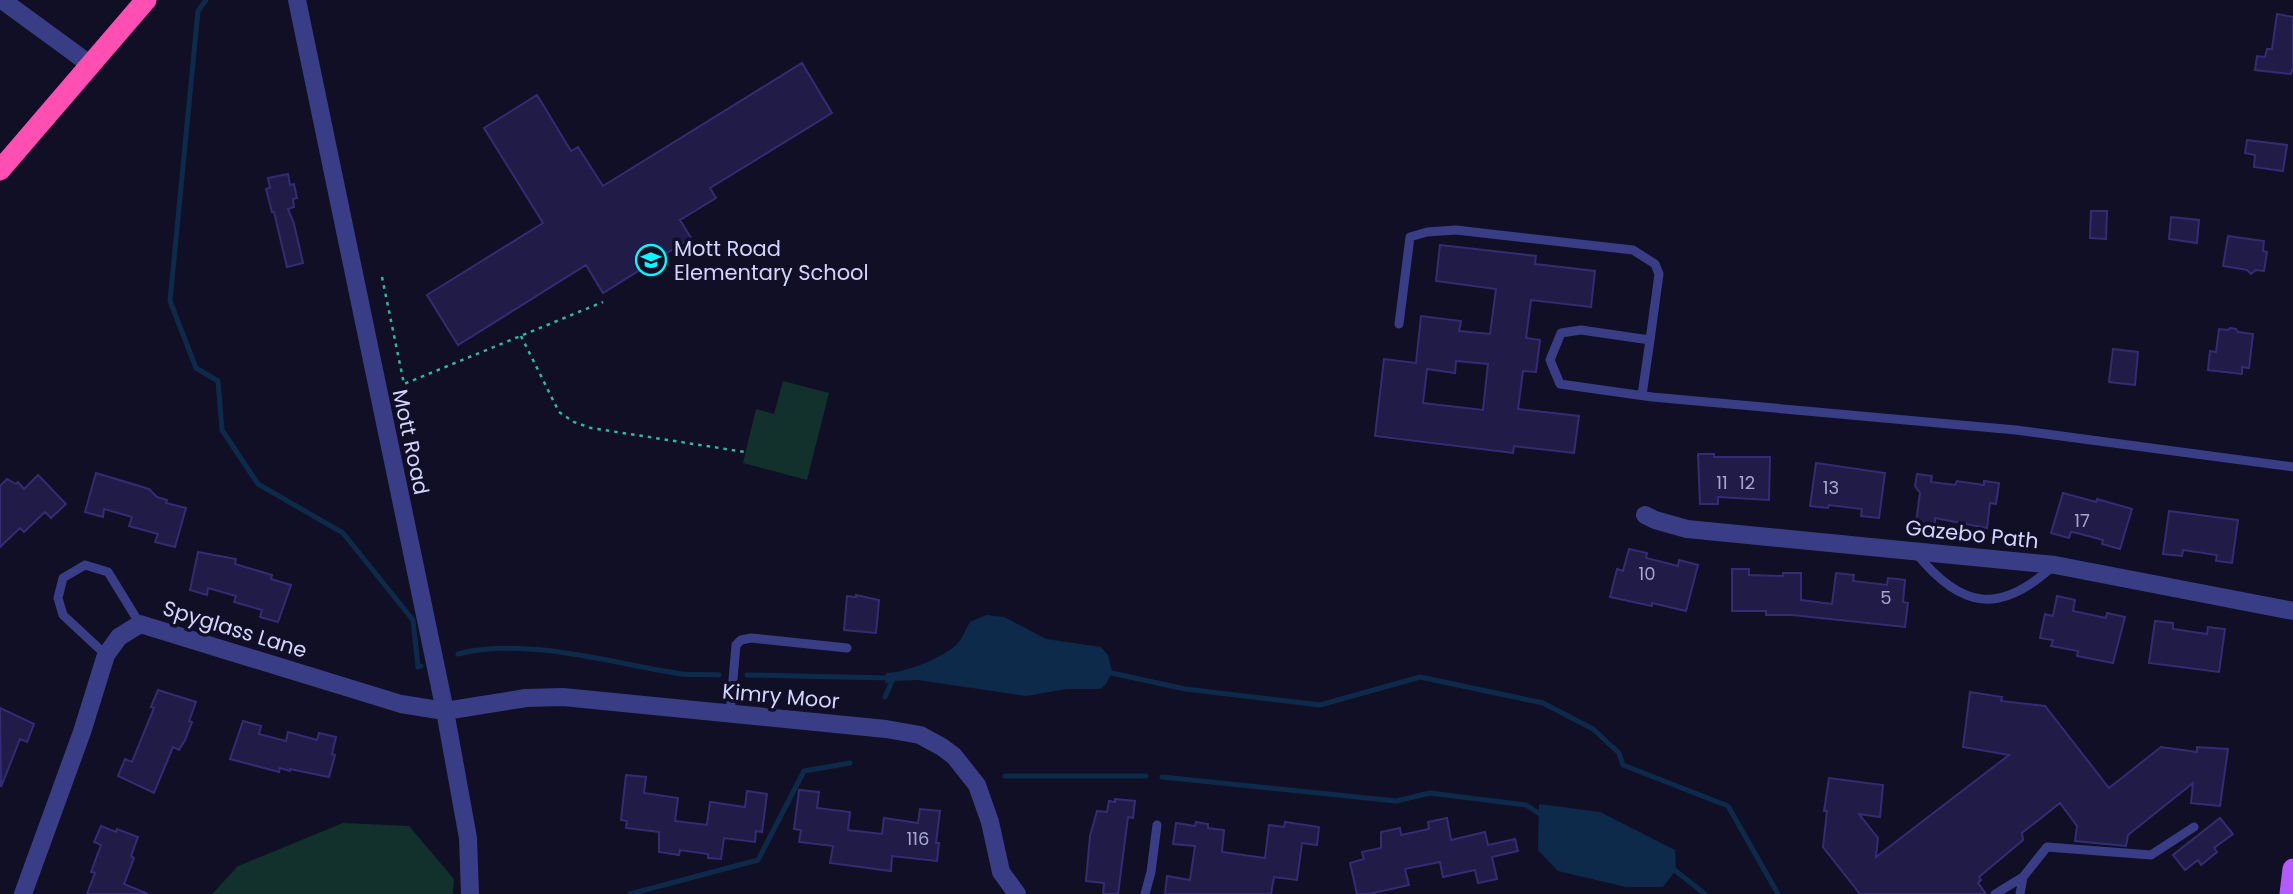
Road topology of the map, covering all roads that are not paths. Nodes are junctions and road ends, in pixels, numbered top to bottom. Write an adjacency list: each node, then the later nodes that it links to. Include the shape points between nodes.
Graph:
1 (2, 0): 4 (street)
2 (146, 0): 4 (highway)
3 (297, 0): 17 (street, Mott Road)
4 (91, 65): 5 (highway)
5 (0, 170)
6 (1399, 324): 7 (lane, via 1410,237 1456,230 1633,250 1654,264 1659,274)
7 (1650, 340): 8 (lane); 8 (lane, via 1581,330 1561,333 1550,360 1560,384)
8 (1642, 395): 9 (lane, via 2016,430)
9 (2293, 467)
10 (1644, 515): 11 (street, Gazebo Path, via 1687,529)
11 (1915, 551): 12 (street, Gazebo Path); 12 (lane, via 1950,588 1992,599 2016,594)
12 (2055, 565): 13 (street, Gazebo Path)
13 (2293, 611)
14 (140, 624): 16 (street, Spyglass Lane, via 119,637); 16 (lane, via 108,572 85,565 64,578 58,598 62,615); 17 (street, Spyglass Lane, via 401,704)
15 (847, 648): 18 (lane, via 741,640 736,645)
16 (106, 655): 23 (street, Spyglass Lane)
17 (445, 711): 18 (street, Kimry Moor, via 563,697); 24 (street, Mott Road, via 468,838)
18 (730, 714): 25 (street, Kimry Moor, via 886,729 919,735 942,747 977,785 1001,872)
19 (1157, 825): 26 (lane)
20 (2194, 827): 22 (lane, via 2151,855 2047,847)
21 (2293, 869): 29 (main road)
22 (2023, 877): 27 (lane); 28 (lane)
23 (23, 894)
24 (470, 894)
25 (1017, 894)
26 (1145, 894)
27 (1995, 894)
28 (2020, 894)
29 (2290, 894)

